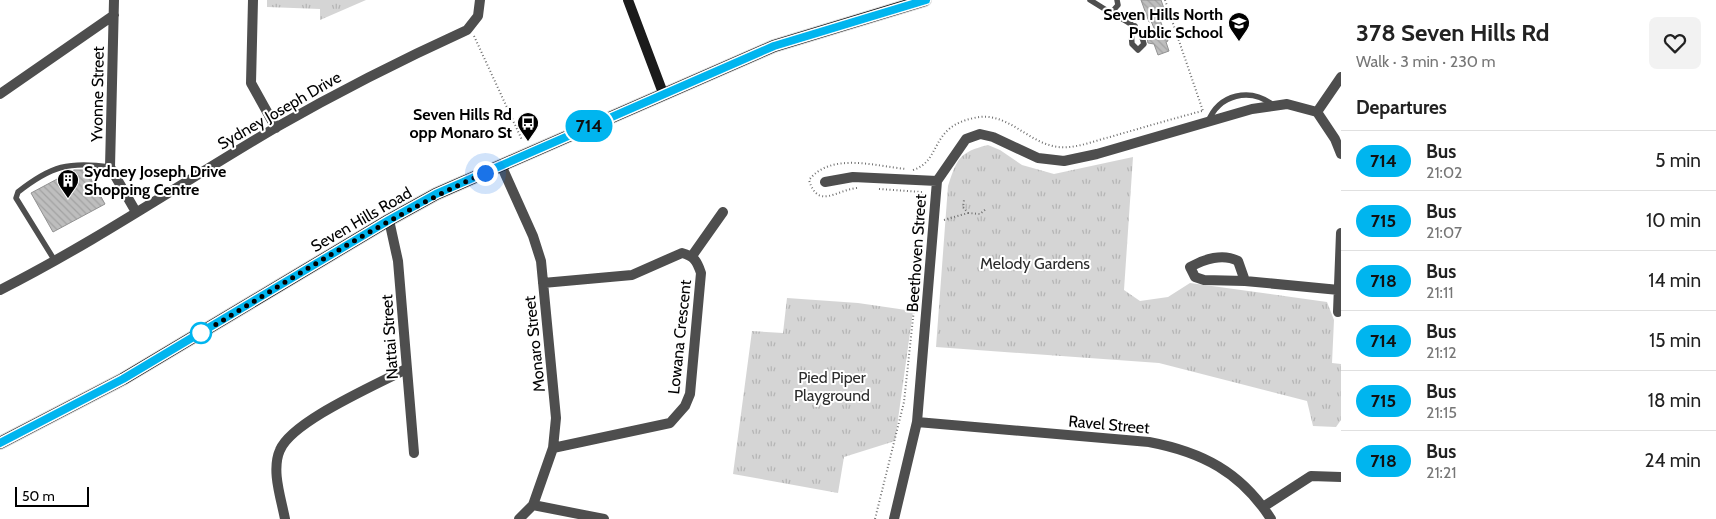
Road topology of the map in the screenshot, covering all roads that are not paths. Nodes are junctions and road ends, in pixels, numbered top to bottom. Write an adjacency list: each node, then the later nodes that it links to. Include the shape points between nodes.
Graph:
1 (114, 0): 9 (street, Yvonne Street)
2 (253, 0): 17 (street, via 251,83)
3 (480, 0): 17 (street, Sydney Joseph Drive, via 480,9 472,26 372,74)
4 (628, 0): 12 (street)
5 (926, 0): 12 (main road, Seven Hills Road, via 774,46)
6 (1090, 0): 8 (lane)
7 (1117, 0): 8 (lane, via 1118,5)
8 (1111, 12): 10 (lane)
9 (114, 14): 13 (street); 20 (street, Yvonne Street)
10 (1135, 26)
11 (1341, 77): 15 (street)
12 (663, 93): 19 (main road, Seven Hills Road)
13 (0, 94)
14 (1274, 106): 15 (street, Beethoven Street, via 1287,104); 16 (street, Beethoven Street); 16 (lane, via 1263,97 1238,95 1216,107)
15 (1317, 112): 18 (street)
16 (1207, 122): 22 (street, Beethoven Street, via 1064,162 1038,158 980,134 966,139)
17 (276, 128): 23 (street, Sydney Joseph Drive)
18 (1341, 154)
19 (501, 165): 25 (main road, Seven Hills Road, via 436,194); 30 (street, Monaro Street, via 534,236)
20 (110, 167): 23 (street); 28 (lane, via 86,163 61,166 18,192 16,198 21,209)
21 (825, 182): 22 (street, via 852,177)
22 (937, 182): 35 (street, Beethoven Street)
23 (136, 212): 28 (street, Sydney Joseph Drive)
24 (723, 212): 27 (street)
25 (389, 220): 34 (street, Nattai Street, via 398,261); 36 (main road, Seven Hills Road, via 123,379)
26 (1341, 233): 32 (street)
27 (692, 256): 30 (street, Lowana Crescent, via 673,255 632,275); 37 (street, Lowana Crescent, via 701,273 700,302 690,394 680,414 670,423)
28 (56, 262): 31 (street, Sydney Joseph Drive)
29 (1245, 281): 29 (street, via 1204,280 1195,277 1190,267 1203,260 1230,257 1238,261); 32 (street)
30 (543, 283): 37 (street, Monaro Street, via 556,418)
31 (0, 290)
32 (1339, 290): 33 (street)
33 (1338, 312)
34 (406, 369): 38 (street, Nattai Street); 42 (street, via 301,426 286,441 277,464)
35 (917, 422): 41 (street, Ravel Street, via 1149,442 1181,448 1215,464 1243,485); 45 (street, Beethoven Street)
36 (0, 443)
37 (553, 448): 40 (street, Monaro Street)
38 (414, 453)
39 (1341, 477): 41 (street, via 1311,476)
40 (533, 505): 43 (street, Monaro Street); 44 (street)
41 (1263, 507): 46 (street, Ravel Street)
42 (285, 519)
43 (520, 519)
44 (604, 519)
45 (894, 519)
46 (1270, 519)

